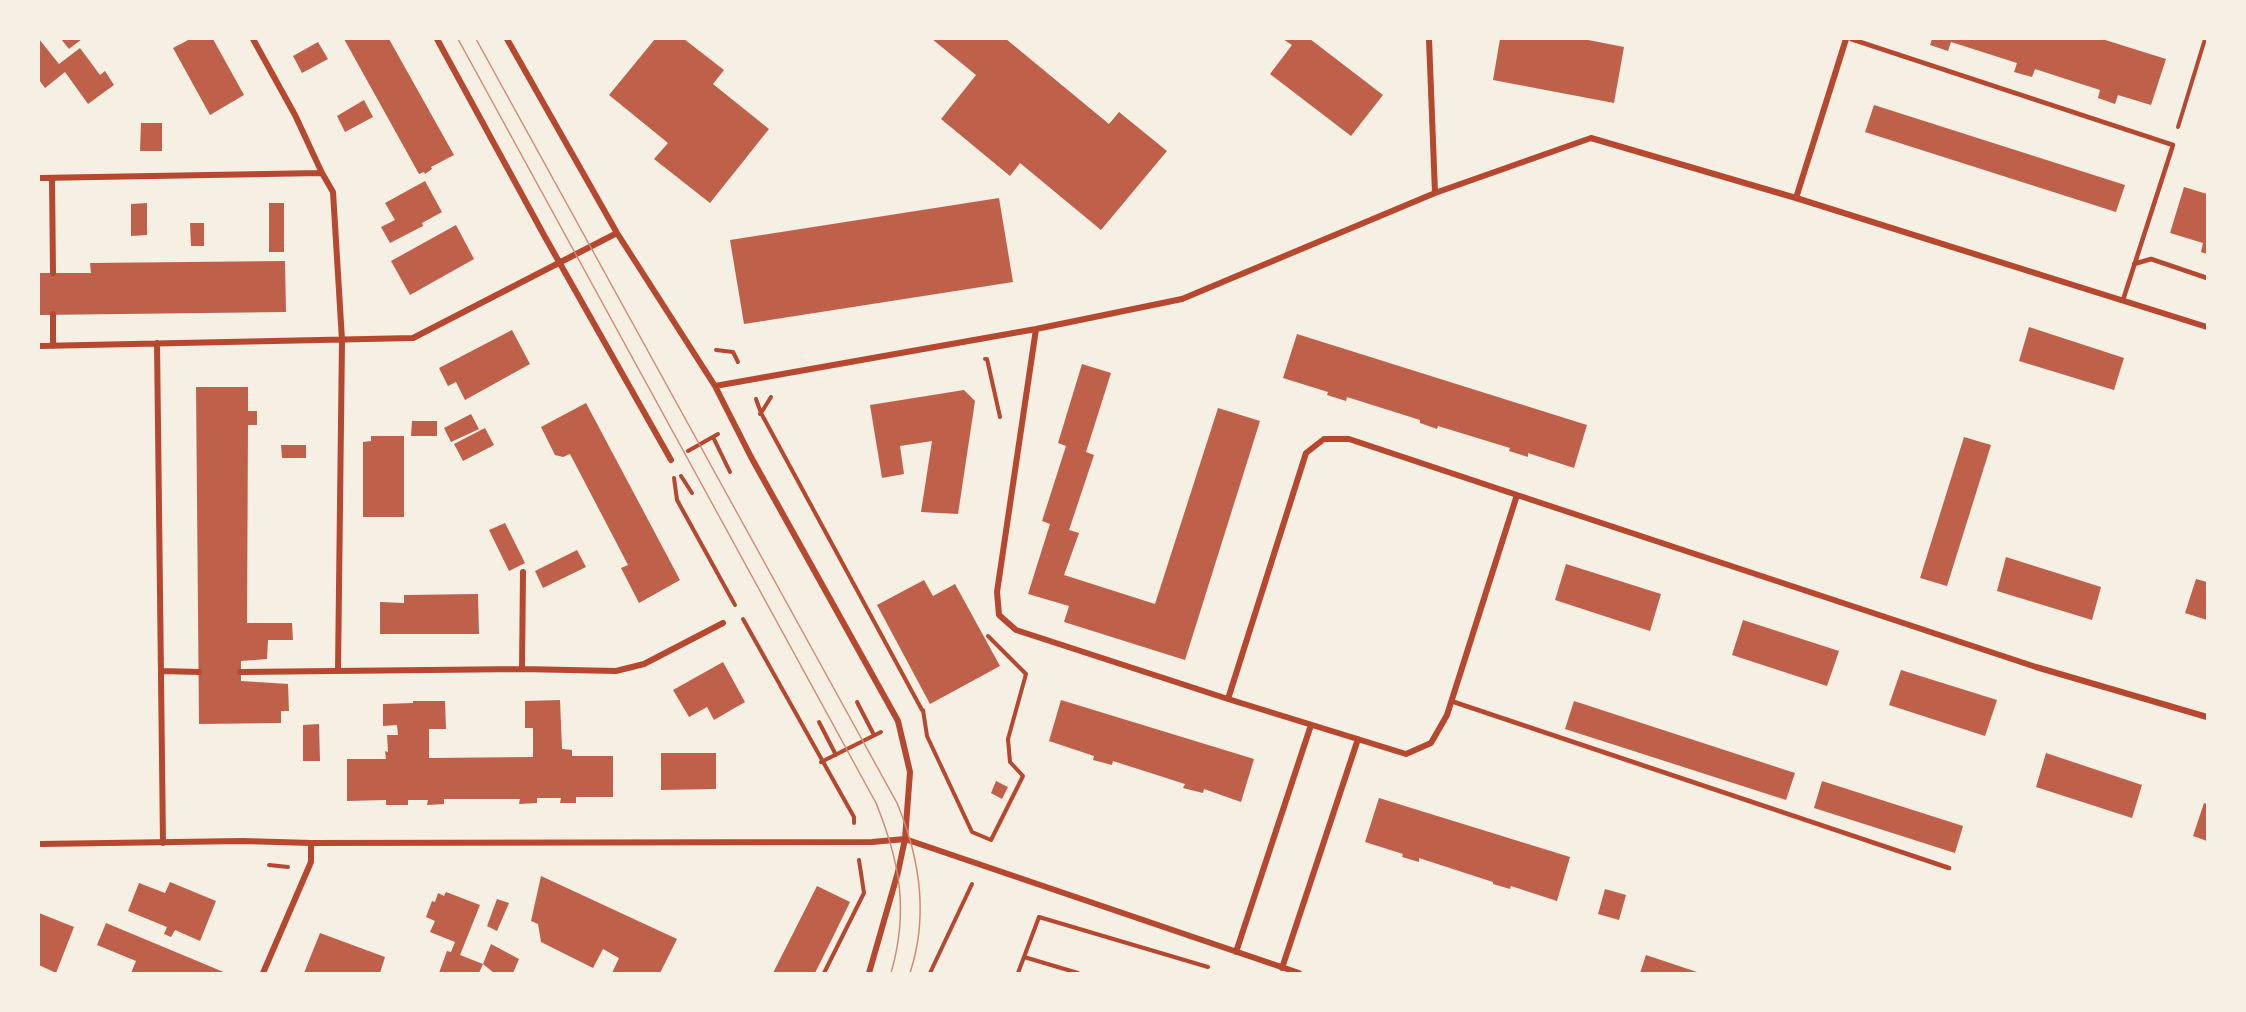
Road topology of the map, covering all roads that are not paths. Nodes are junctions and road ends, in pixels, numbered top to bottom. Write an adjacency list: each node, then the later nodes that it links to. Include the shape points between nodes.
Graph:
1 (253, 39): 7 (street)
2 (437, 39): 13 (street)
3 (507, 39): 12 (street)
4 (1430, 39): 10 (street)
5 (1846, 39): 11 (street)
6 (1851, 39): 14 (lane, via 2173,145)
7 (322, 173): 9 (street); 21 (street, via 333,192)
8 (39, 178): 9 (street)
9 (52, 178): 15 (street)
10 (1435, 193): 11 (street, via 1592,138); 20 (street, via 1182,299)
11 (1796, 198): 17 (street)
12 (617, 233): 13 (street); 25 (street)
13 (560, 262): 21 (street, via 413,338); 26 (street)
14 (2134, 264): 16 (lane, via 2151,259); 17 (lane)
15 (53, 273)
16 (2207, 278)
17 (2123, 300): 19 (street)
18 (53, 314): 24 (street)
19 (2207, 327)
20 (1036, 328): 25 (street); 35 (street, via 997,592 999,615 1016,630)
21 (342, 340): 22 (street); 31 (street)
22 (157, 343): 24 (street); 32 (street)
23 (39, 346): 24 (street)
24 (53, 346)
25 (715, 386): 40 (street, via 898,721 910,772)
26 (671, 460)
27 (1517, 495): 35 (street, via 1349,439 1324,439 1306,453); 36 (street); 37 (street, via 2036,667)
28 (523, 572): 30 (street)
29 (723, 623): 30 (street, via 644,664 616,671)
30 (522, 669): 31 (street)
31 (338, 670): 34 (street)
32 (161, 671): 33 (street); 41 (street)
33 (199, 672)
34 (240, 672)
35 (1228, 699): 38 (street)
36 (1451, 701): 39 (street, via 1431,743 1406,754); 44 (lane)
37 (2207, 717)
38 (1311, 725): 39 (street); 45 (street)
39 (1358, 739): 46 (street)
40 (905, 839): 42 (street); 45 (street); 48 (street)
41 (163, 843): 42 (street); 43 (street)
42 (311, 843): 47 (street, via 311,862)
43 (39, 844)
44 (1949, 868)
45 (1236, 952): 46 (street)
46 (1281, 970): 49 (street)
47 (263, 973)
48 (869, 973)
49 (1299, 973)

